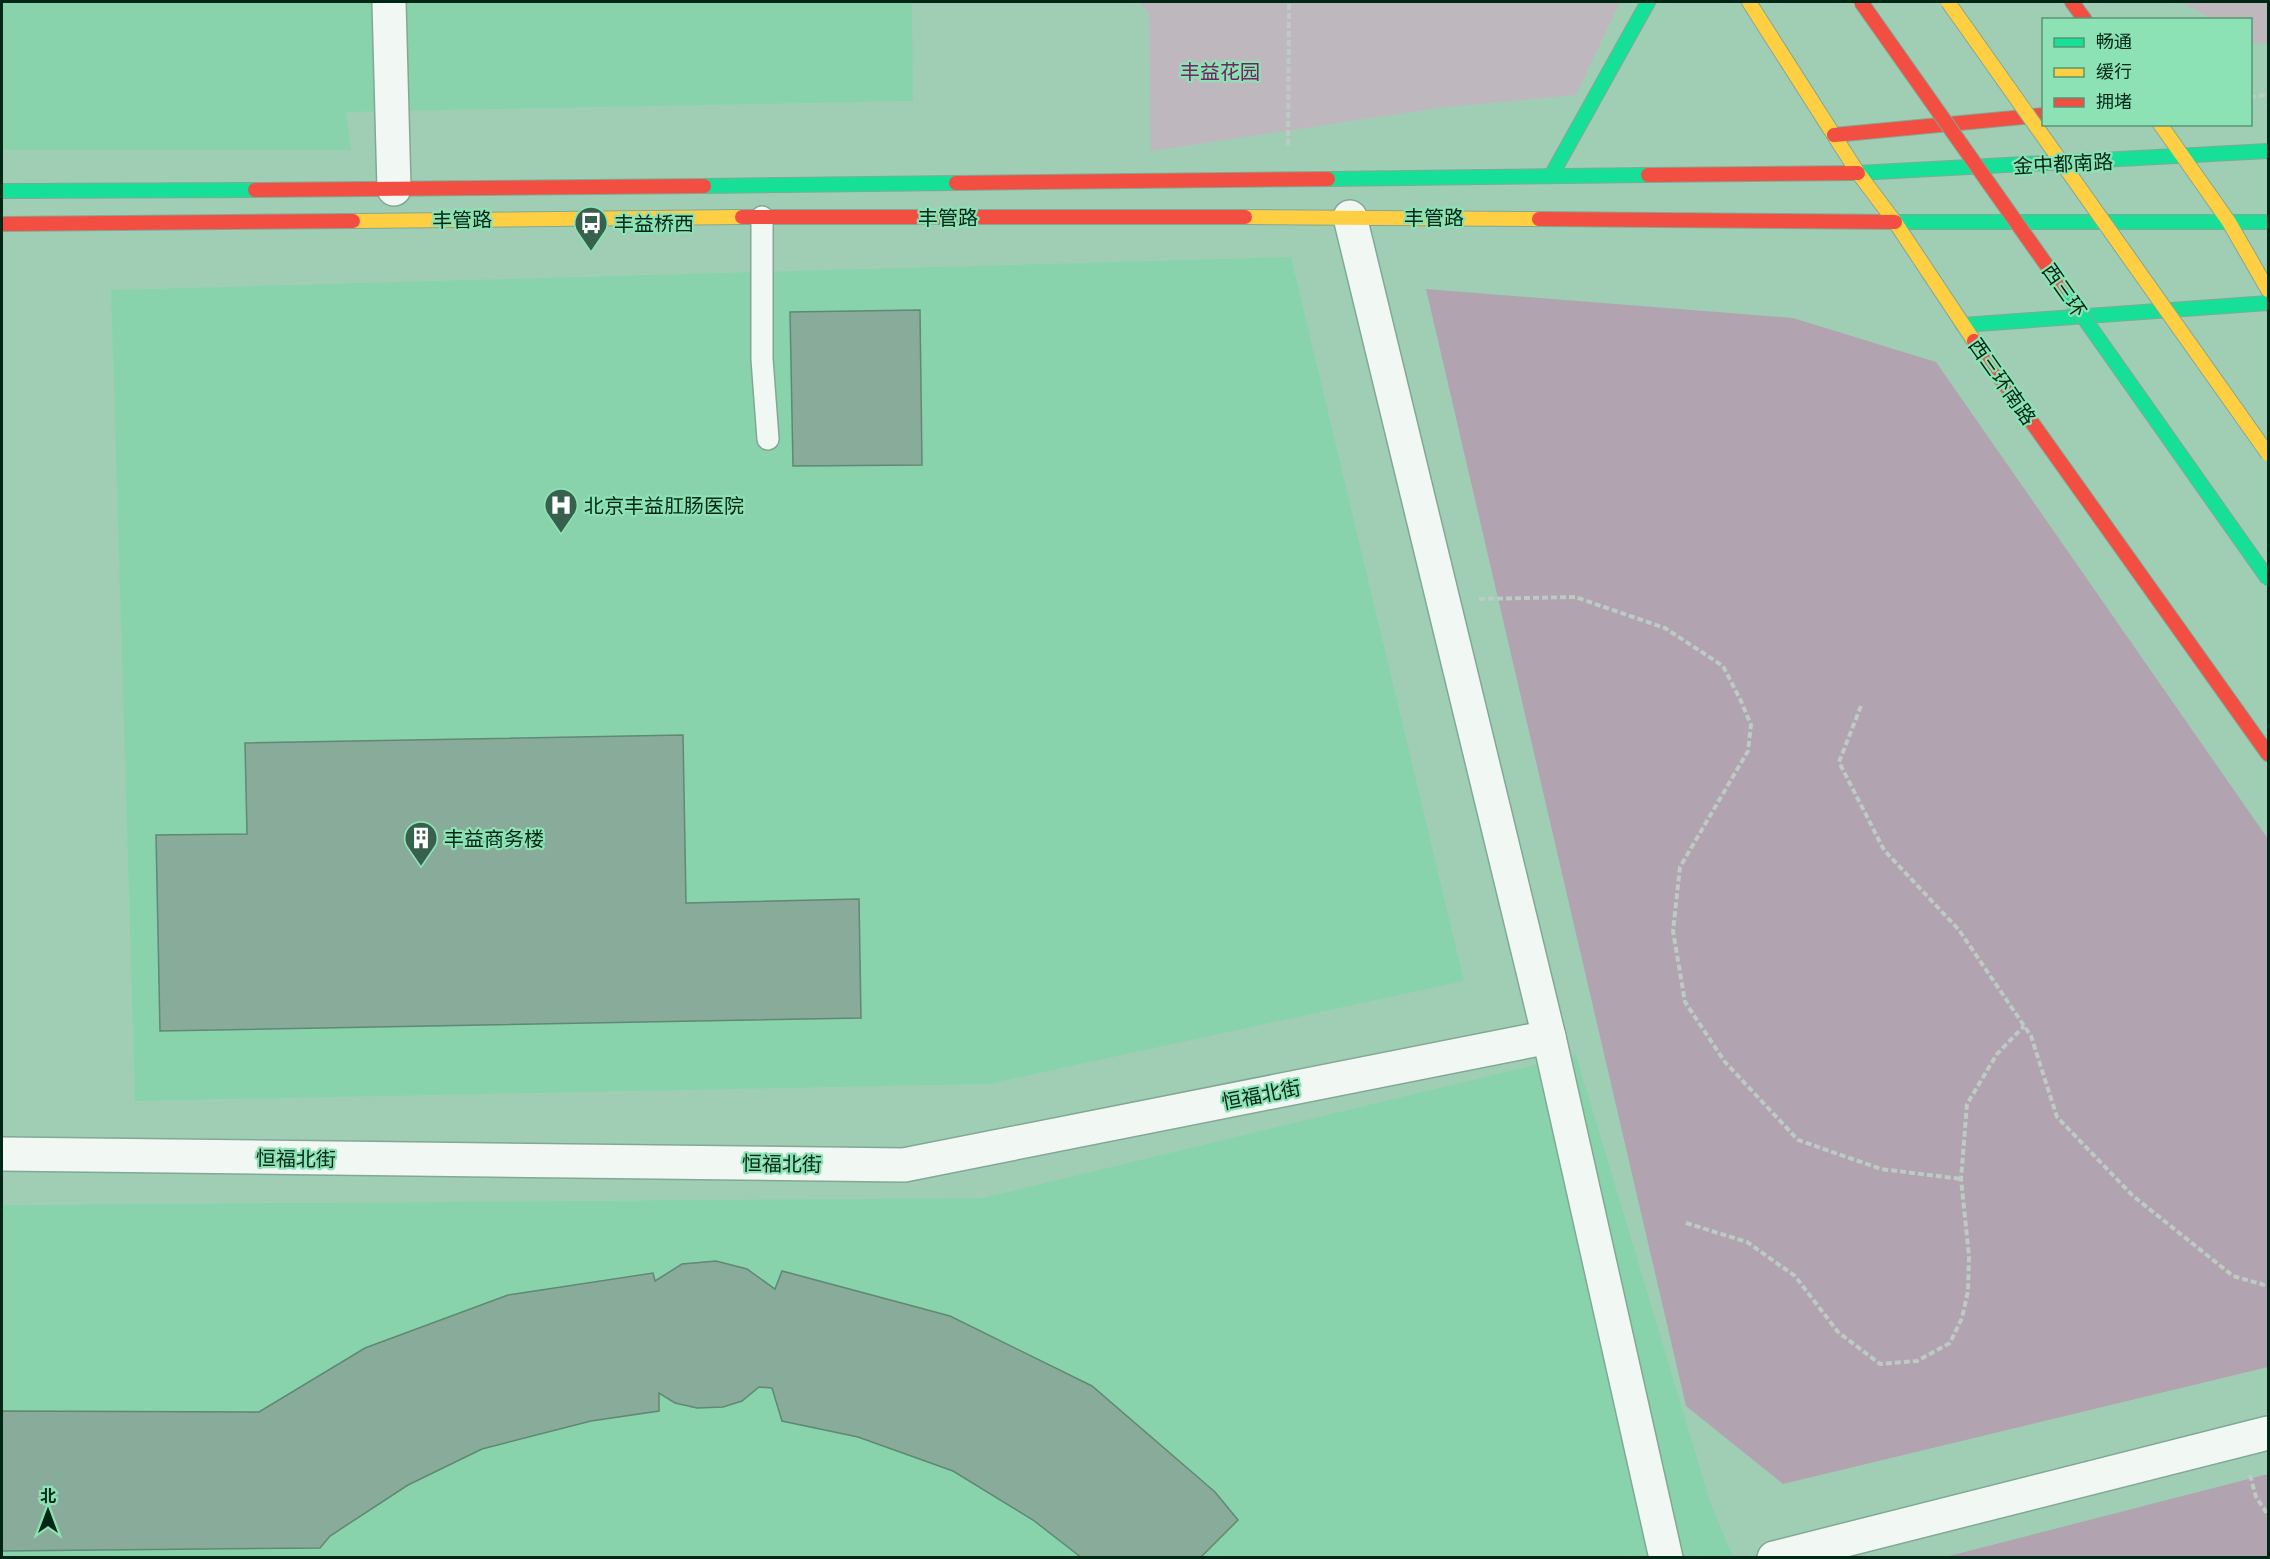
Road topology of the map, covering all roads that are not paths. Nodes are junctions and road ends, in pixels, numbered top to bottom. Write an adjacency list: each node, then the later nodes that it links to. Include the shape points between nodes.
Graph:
1 (389, 2): 15 (street)
2 (1648, 2): 14 (main road)
3 (1749, 2): 10 (main road, 西三环南路)
4 (1861, 2): 28 (main road, 西三环, bridge)
5 (1948, 2): 27 (main road, bridge)
6 (2072, 2): 7 (main road)
7 (2084, 18)
8 (2042, 115): 10 (main road)
9 (2161, 126): 12 (main road)
10 (1833, 135): 13 (main road, 西三环南路)
11 (2268, 151): 12 (main road, 金中都南路)
12 (2183, 157): 13 (main road, 金中都南路); 20 (main road)
13 (1858, 173): 14 (main road, 丰管路); 19 (main road, 西三环南路)
14 (1551, 176): 15 (main road, 丰管路)
15 (394, 189): 16 (main road, 丰管路)
16 (2, 191)
17 (762, 217): 18 (main road, 丰管路); 22 (main road, 丰管路); 26 (lane, via 762,359)
18 (1350, 217): 19 (main road, 丰管路); 30 (street)
19 (1895, 222): 20 (main road); 25 (main road, 西三环南路)
20 (2229, 222): 21 (main road); 23 (main road)
21 (2268, 222)
22 (2, 224)
23 (2268, 290)
24 (2268, 303): 25 (main road)
25 (1963, 325): 29 (main road, 西三环南路)
26 (768, 439)
27 (2268, 454)
28 (2268, 579)
29 (2268, 754)
30 (1549, 1036): 31 (street, 恒福北街, via 904,1165); 33 (street)
31 (2, 1154)
32 (2254, 1436): 34 (street)
33 (1666, 1557)
34 (1774, 1557)

